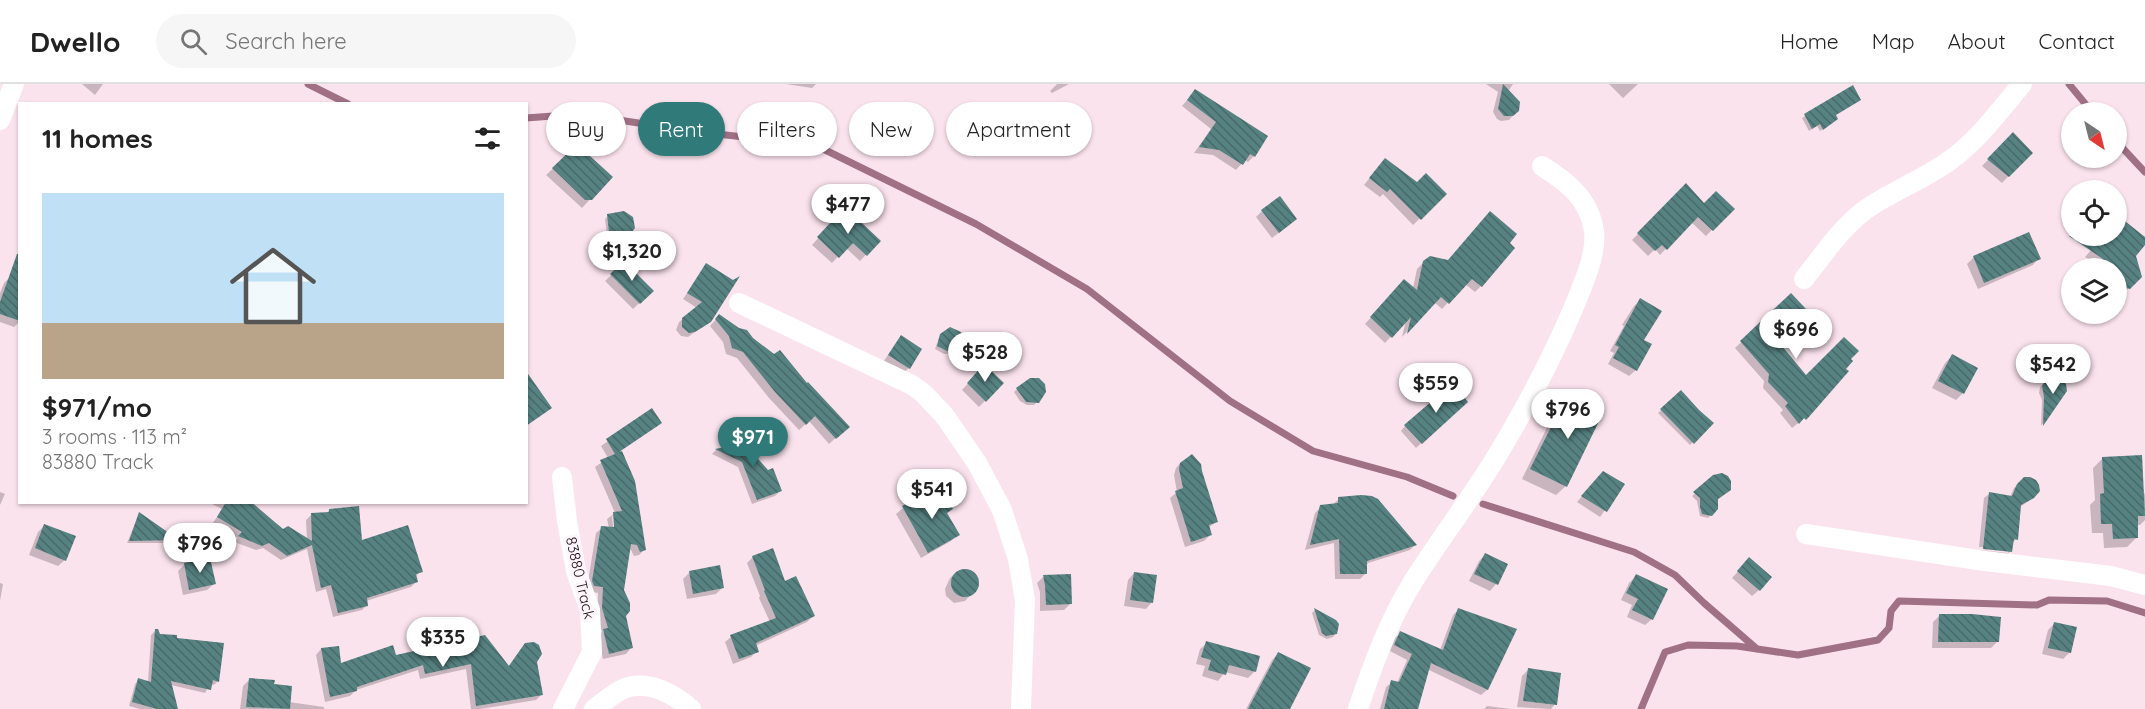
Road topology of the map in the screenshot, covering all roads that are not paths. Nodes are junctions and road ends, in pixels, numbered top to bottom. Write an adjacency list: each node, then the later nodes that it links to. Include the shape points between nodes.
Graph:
1 (14, 84): 3 (street)
2 (2022, 84): 5 (street, via 1952,159 1864,211)
3 (0, 120)
4 (1542, 166): 14 (street, via 1570,184 1591,219 1594,244 1584,284 1557,346 1495,458 1394,615)
5 (1804, 279)
6 (739, 303): 13 (street, via 912,385 944,415 977,463 1002,510 1018,559 1025,600)
7 (562, 477): 10 (street, 83880 Track, via 576,571 590,610 592,652)
8 (1806, 534): 9 (street, via 2111,576)
9 (2145, 585)
10 (563, 709)
11 (594, 709): 12 (street, via 622,689 637,685 663,691)
12 (691, 709)
13 (1021, 709)
14 (1358, 709)

